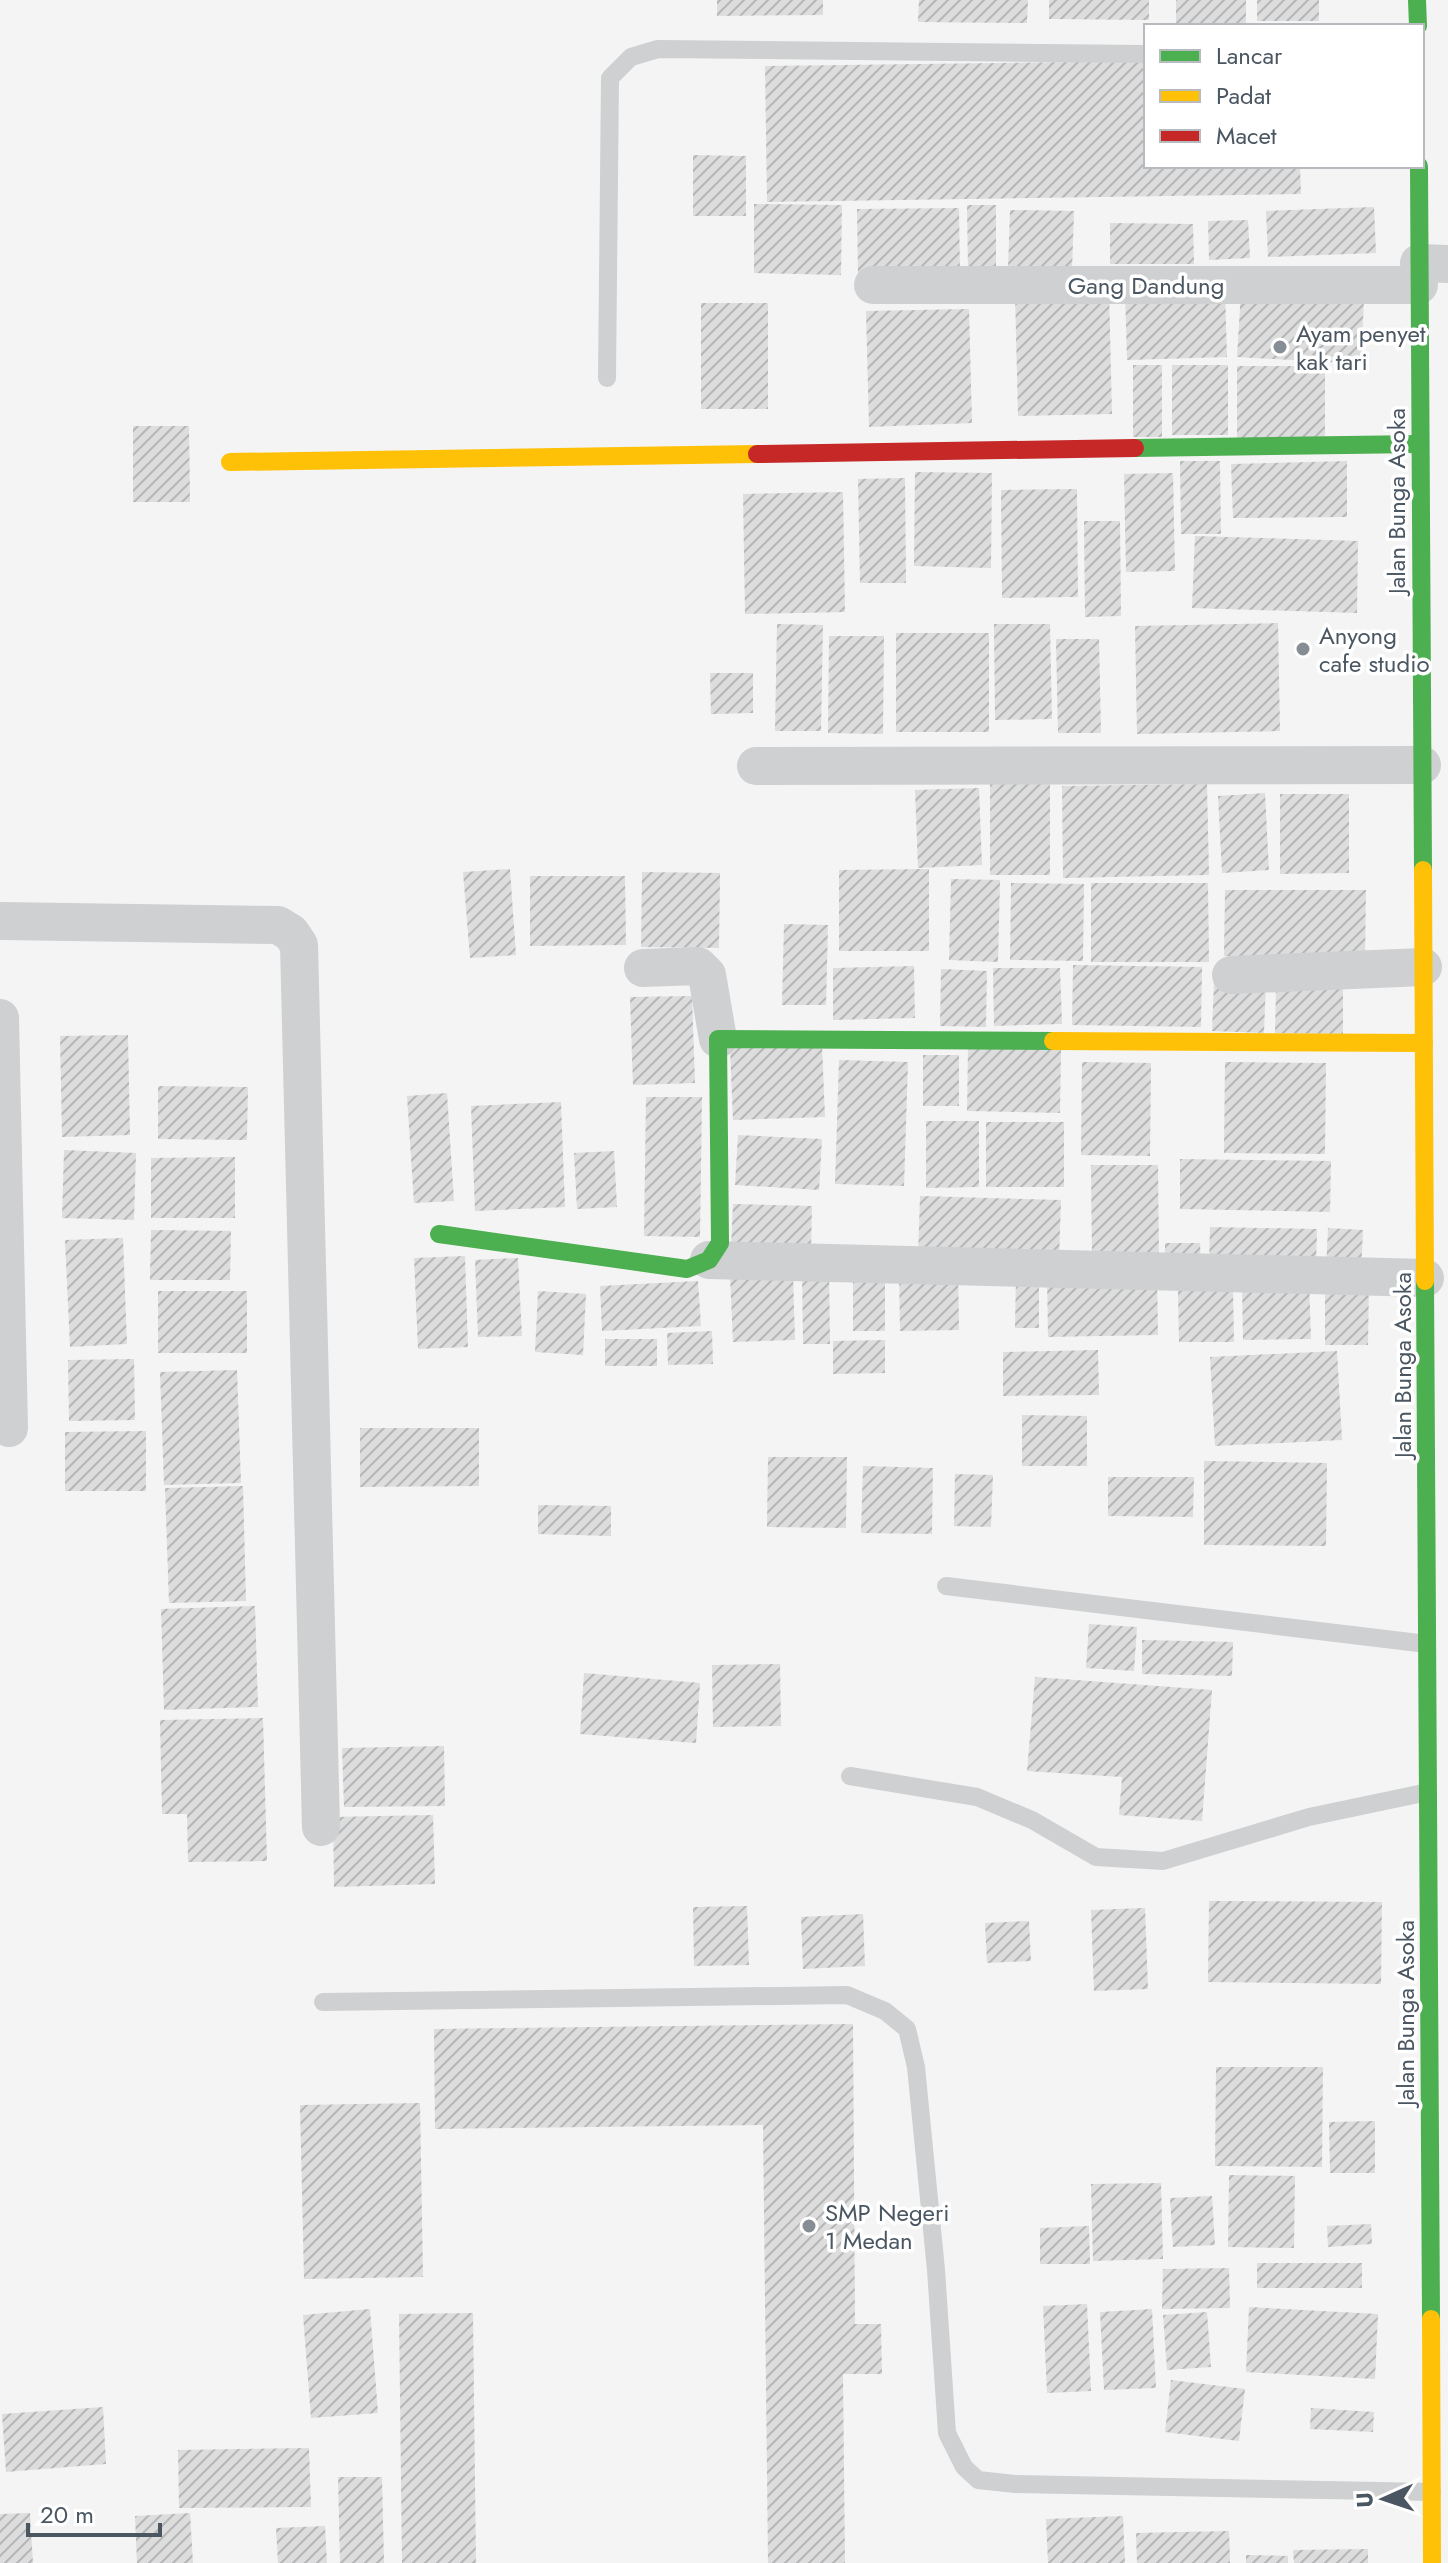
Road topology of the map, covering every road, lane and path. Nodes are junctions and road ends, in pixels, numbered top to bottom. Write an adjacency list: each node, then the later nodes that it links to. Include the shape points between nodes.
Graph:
1 (1417, 0): 2 (street)
2 (1418, 24)
3 (1144, 54): 7 (lane, via 658,49 631,57 610,78)
4 (1419, 168): 5 (street, Jalan Bunga Asoka)
5 (1429, 271): 6 (street, Gang Dandung); 8 (street, Jalan Bunga Asoka)
6 (873, 285)
7 (607, 378)
8 (1420, 444): 9 (street); 10 (street, Jalan Bunga Asoka)
9 (230, 462)
10 (1434, 536): 11 (street, Jalan Bunga Asoka)
11 (1422, 765): 12 (street); 13 (street, Jalan Bunga Asoka)
12 (756, 766)
13 (1435, 843): 15 (street, Jalan Bunga Asoka)
14 (0, 921): 33 (street, via 278,925 299,945)
15 (1423, 967): 17 (street); 20 (street, Jalan Bunga Asoka)
16 (643, 968): 19 (street, via 698,966 707,975)
17 (1231, 975)
18 (0, 1018): 26 (street)
19 (718, 1039): 20 (street); 23 (street, via 720,1243)
20 (1424, 1043): 21 (street, Jalan Bunga Asoka)
21 (1436, 1084): 24 (street, Jalan Bunga Asoka)
22 (439, 1234): 23 (street, via 687,1269)
23 (709, 1260): 24 (street)
24 (1425, 1278): 25 (street, Jalan Bunga Asoka)
25 (1437, 1328): 27 (street, Jalan Bunga Asoka)
26 (9, 1428)
27 (1437, 1468): 29 (street, Jalan Bunga Asoka)
28 (946, 1586): 29 (lane)
29 (1427, 1652): 30 (lane); 32 (street, Jalan Bunga Asoka)
30 (1448, 1660)
31 (850, 1776): 32 (lane, via 977,1797 1032,1820 1096,1857 1163,1861 1309,1817)
32 (1428, 1792): 34 (street, Jalan Bunga Asoka)
33 (321, 1827)
34 (1438, 1934): 36 (street, Jalan Bunga Asoka)
35 (323, 2002): 37 (lane, via 847,1995 885,2011 907,2029 916,2067 947,2433 964,2467 978,2480)
36 (1440, 2421): 37 (street, Jalan Bunga Asoka)
37 (1432, 2492): 38 (street, Jalan Bunga Asoka)
38 (1432, 2563)

